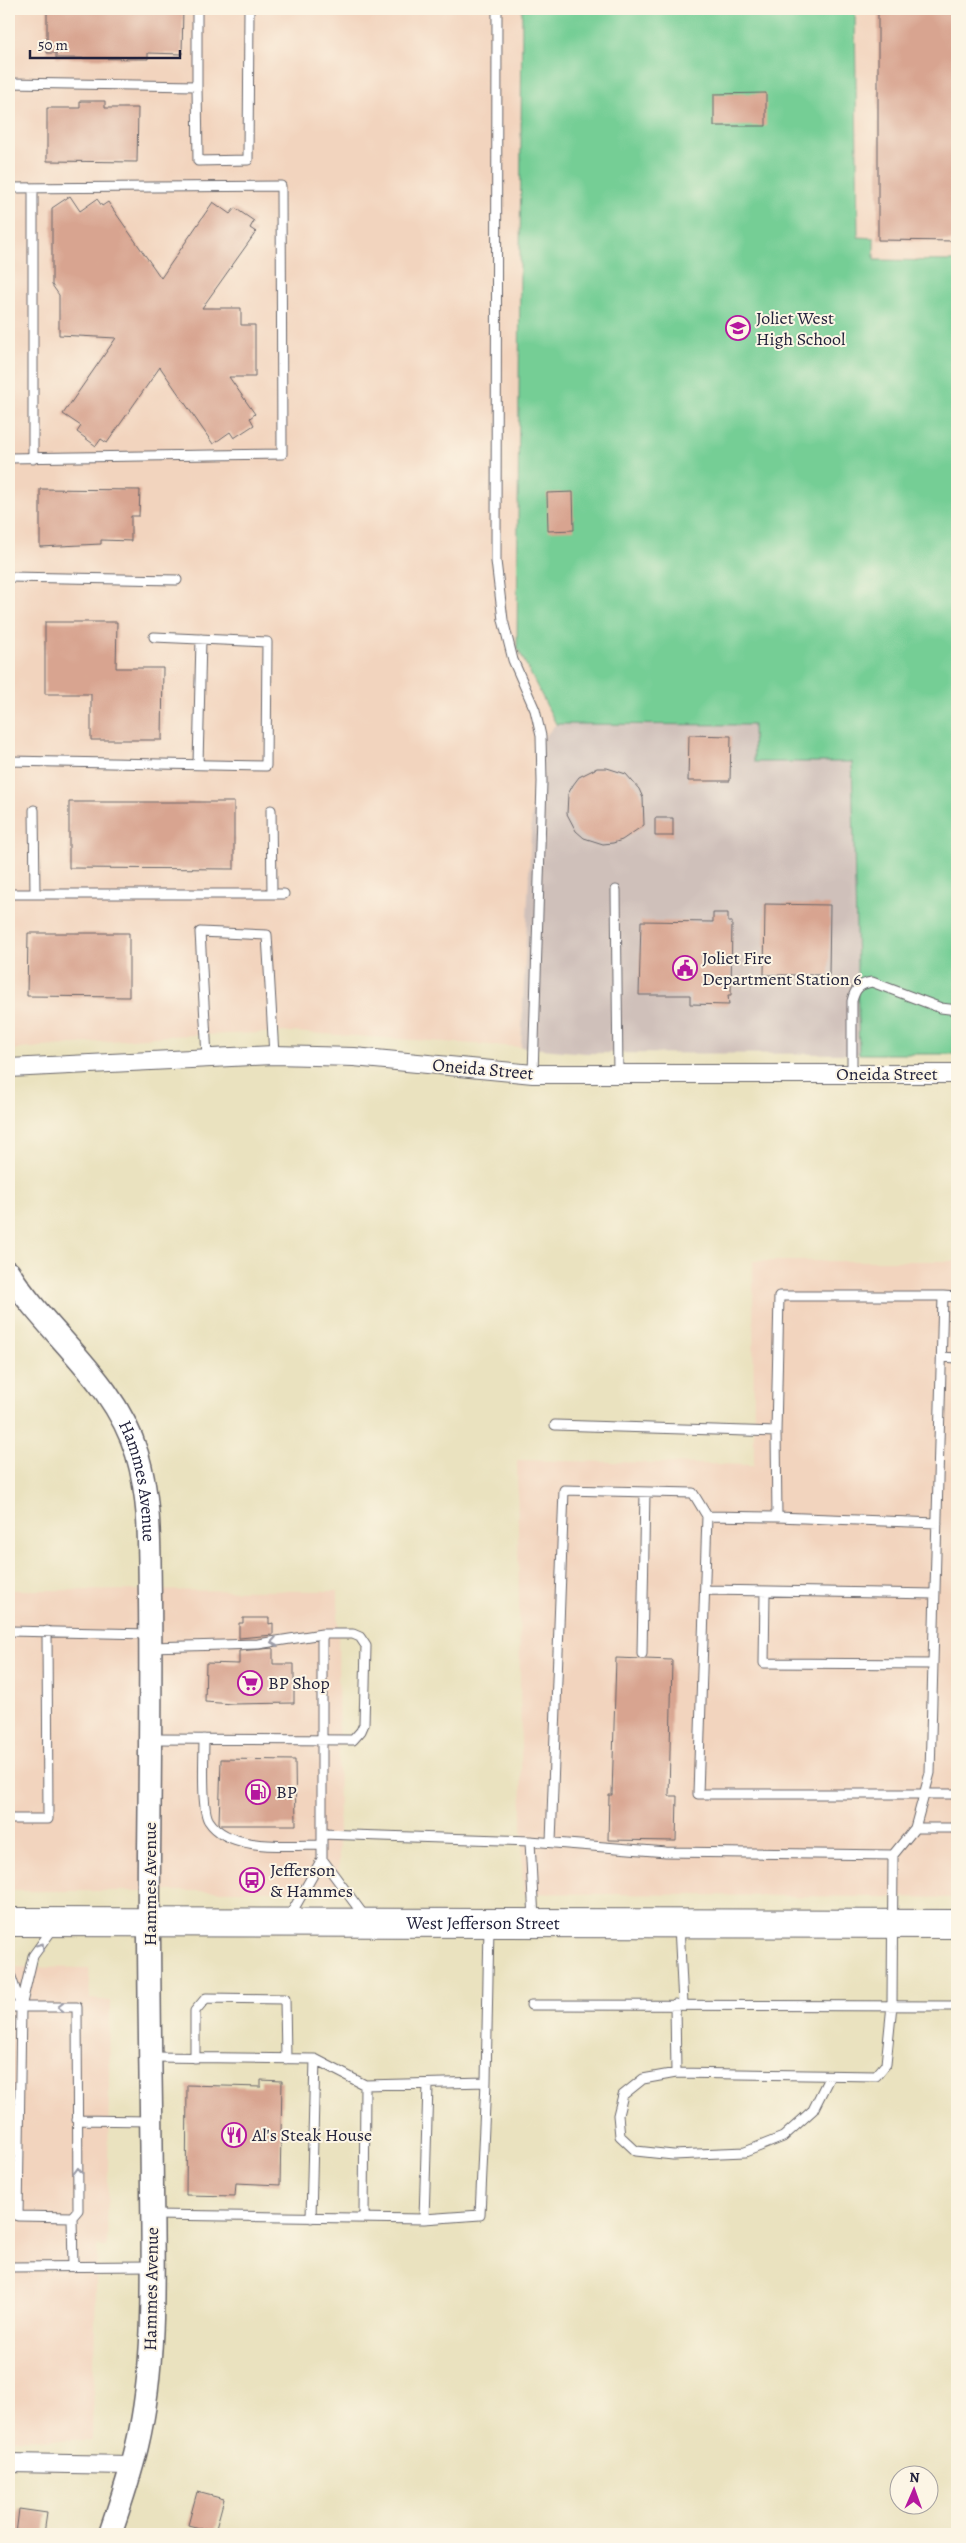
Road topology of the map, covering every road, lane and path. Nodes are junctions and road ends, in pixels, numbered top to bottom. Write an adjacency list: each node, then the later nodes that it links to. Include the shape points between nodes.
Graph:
1 (197, 9): 5 (lane)
2 (249, 9): 5 (lane, via 248,160 198,161)
3 (497, 9): 27 (lane, via 496,562 503,620 511,652 541,736)
4 (9, 83): 5 (lane)
5 (197, 86)
6 (9, 188): 7 (lane)
7 (33, 188): 9 (lane); 9 (lane, via 281,186 282,454)
8 (9, 458): 9 (lane)
9 (33, 459)
10 (9, 577): 11 (lane)
11 (177, 580)
12 (154, 637): 13 (lane)
13 (201, 639): 15 (lane); 15 (lane, via 267,642 266,766)
14 (9, 761): 15 (lane)
15 (198, 764)
16 (34, 810): 21 (lane)
17 (271, 810): 19 (lane)
18 (616, 890): 29 (lane)
19 (272, 893): 21 (lane); 22 (lane)
20 (9, 894): 21 (lane)
21 (34, 894)
22 (284, 894)
23 (957, 1010): 30 (lane, via 941,1008 872,982 862,984 852,1001)
24 (274, 1055): 25 (street, Oneida Street); 25 (lane, via 267,935 200,932); 27 (street, Oneida Street, via 354,1058)
25 (207, 1057): 26 (street, Oneida Street)
26 (9, 1068)
27 (533, 1074): 29 (street, Oneida Street)
28 (957, 1074): 30 (street, Oneida Street)
29 (618, 1075): 30 (street, Oneida Street)
30 (852, 1075)
31 (9, 1273): 48 (street, Hammes Avenue, via 25,1297 93,1374 125,1425 136,1450 147,1496)
32 (944, 1296): 33 (lane); 34 (lane); 37 (lane, via 779,1296)
33 (957, 1296)
34 (942, 1357): 35 (lane); 41 (lane)
35 (957, 1358)
36 (555, 1425): 37 (lane)
37 (776, 1432): 40 (lane)
38 (645, 1492): 39 (lane, via 693,1493); 49 (lane); 61 (lane, via 564,1490)
39 (707, 1516): 40 (lane); 42 (lane)
40 (778, 1516): 41 (lane)
41 (937, 1523): 44 (lane)
42 (706, 1590): 43 (lane); 54 (lane, via 698,1794)
43 (765, 1592): 44 (lane); 50 (lane, via 764,1662)
44 (935, 1594): 50 (lane)
45 (47, 1630): 46 (lane); 48 (lane); 56 (lane, via 48,1820)
46 (9, 1631)
47 (322, 1634): 48 (lane, one-way to 48, via 258,1644); 53 (lane); 53 (lane, via 353,1634 360,1637 366,1646 364,1724 361,1731 353,1740)
48 (150, 1640): 51 (street, Hammes Avenue)
49 (642, 1654)
50 (933, 1664): 54 (lane, via 930,1773)
51 (150, 1739): 52 (lane); 67 (street, Hammes Avenue)
52 (204, 1740): 53 (lane); 62 (lane, via 204,1793 208,1820 216,1828 229,1837 256,1844)
53 (322, 1741): 59 (lane)
54 (924, 1794): 55 (lane); 57 (lane)
55 (957, 1794)
56 (9, 1819)
57 (915, 1828): 58 (lane); 63 (lane)
58 (957, 1828)
59 (322, 1834): 60 (lane); 62 (lane)
60 (530, 1841): 61 (lane); 71 (lane)
61 (551, 1842): 63 (lane, via 666,1852)
62 (322, 1845): 64 (lane)
63 (893, 1855): 73 (lane)
64 (322, 1859): 68 (lane); 69 (lane)
65 (9, 1922): 66 (main road, West Jefferson Street)
66 (58, 1922): 67 (main road, West Jefferson Street); 81 (lane, one-way to 66, via 33,1956)
67 (149, 1922): 68 (main road, West Jefferson Street); 82 (street, Hammes Avenue)
68 (287, 1922): 69 (main road, West Jefferson Street)
69 (369, 1922): 70 (main road, West Jefferson Street)
70 (489, 1923): 71 (main road, West Jefferson Street); 88 (lane)
71 (534, 1923): 72 (main road, West Jefferson Street)
72 (678, 1924): 73 (main road, West Jefferson Street); 76 (lane)
73 (891, 1924): 74 (main road, West Jefferson Street); 78 (lane)
74 (957, 1924)
75 (9, 1971): 81 (lane)
76 (679, 2004): 77 (lane); 78 (lane); 86 (lane)
77 (531, 2005)
78 (892, 2005): 79 (lane); 87 (lane, via 886,2064 876,2076)
79 (957, 2006)
80 (9, 2007): 81 (lane)
81 (21, 2007): 91 (lane, one-way to 81, via 77,2007); 95 (lane)
82 (151, 2057): 83 (lane); 92 (street, Hammes Avenue)
83 (195, 2058): 84 (lane); 84 (lane, via 195,2010 206,1998 285,1999)
84 (286, 2059): 85 (lane)
85 (315, 2059): 89 (lane); 97 (lane)
86 (676, 2073): 87 (lane); 87 (lane, via 643,2078 623,2095 618,2115 620,2136 636,2151 673,2155 745,2152 783,2137 814,2110)
87 (830, 2076)
88 (486, 2082): 90 (lane); 99 (lane, via 480,2215)
89 (365, 2084): 90 (lane); 98 (lane)
90 (428, 2085): 99 (lane)
91 (77, 2120): 92 (lane); 96 (lane, one-way to 91, via 78,2210)
92 (151, 2121): 94 (street, Hammes Avenue)
93 (9, 2213): 95 (lane)
94 (152, 2215): 97 (lane); 100 (street, Hammes Avenue)
95 (18, 2216): 96 (lane)
96 (72, 2217): 102 (lane)
97 (311, 2218): 98 (lane)
98 (364, 2218): 99 (lane)
99 (424, 2219)
100 (153, 2266): 102 (lane); 104 (street, Hammes Avenue, via 149,2362)
101 (9, 2267): 102 (lane)
102 (73, 2267)
103 (9, 2463): 104 (street)
104 (131, 2465): 105 (street, Hammes Avenue)
105 (110, 2534)

